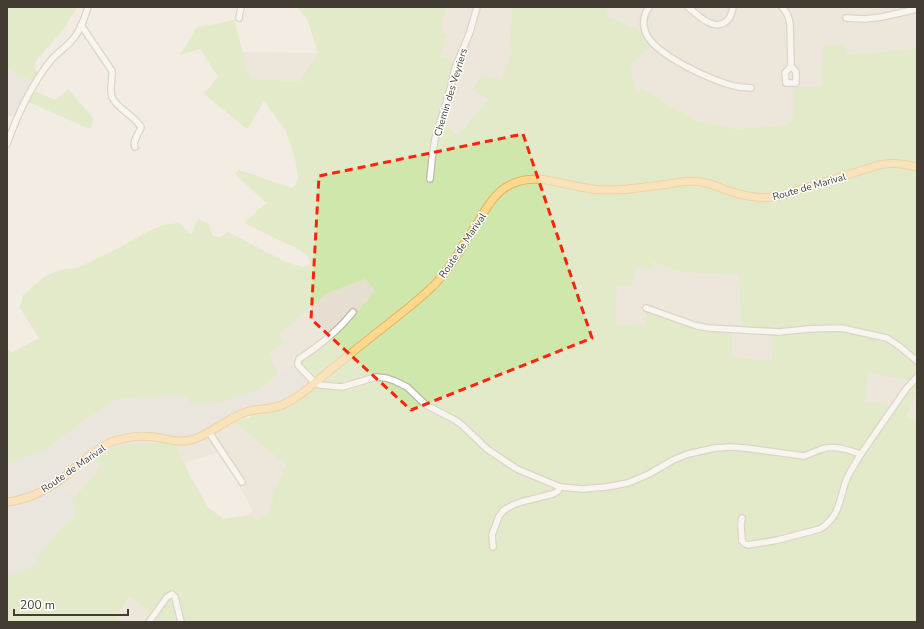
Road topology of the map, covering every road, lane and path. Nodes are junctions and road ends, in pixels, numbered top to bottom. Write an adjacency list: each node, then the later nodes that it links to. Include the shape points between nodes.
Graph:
1 (88, 7): 11 (street)
2 (241, 7): 9 (street)
3 (477, 7): 17 (street, Chemin des Veyriers, via 455,68 435,139)
4 (649, 7): 13 (street, via 643,23 648,38 654,44 677,61 707,77)
5 (688, 7): 6 (street, via 707,22 718,25 729,19)
6 (733, 7)
7 (782, 7): 12 (street, via 790,17)
8 (917, 9): 10 (street, via 882,17)
9 (239, 18)
10 (846, 18)
11 (82, 25): 14 (street, via 39,78 11,131); 15 (street, via 112,71 112,97 141,128 134,142)
12 (791, 66)
13 (751, 88)
14 (7, 144)
15 (135, 147)
16 (917, 168): 23 (main road, Route de Marival, via 893,163 879,165 780,196 766,198 737,193 697,181 611,190 534,179 516,182 499,191 491,201 449,267 434,285)
17 (430, 179)
18 (646, 308): 20 (street, via 709,328 779,332 808,328 841,328 887,338)
19 (353, 312): 23 (street, via 316,348 299,359 298,364)
20 (917, 361)
21 (917, 376): 22 (street)
22 (914, 382): 25 (street)
23 (315, 383): 24 (main road, Route de Marival, via 277,407 242,413); 27 (street, via 342,387 376,377 395,381 407,387 426,405 462,425 487,449 517,469)
24 (209, 432): 26 (street); 28 (main road, Route de Marival, via 179,441 142,436 120,439 99,448 44,490 23,499)
25 (861, 454): 27 (street, via 837,447 829,447 804,456 745,448 715,448 673,460 628,483 582,489); 29 (street, via 847,479 835,514 820,529 748,545 742,541)
26 (242, 482)
27 (560, 487): 30 (street, via 553,494 521,502 504,510 492,535)
28 (7, 502)
29 (742, 518)
30 (493, 547)
31 (149, 622): 32 (street, via 172,594)
32 (181, 622)

